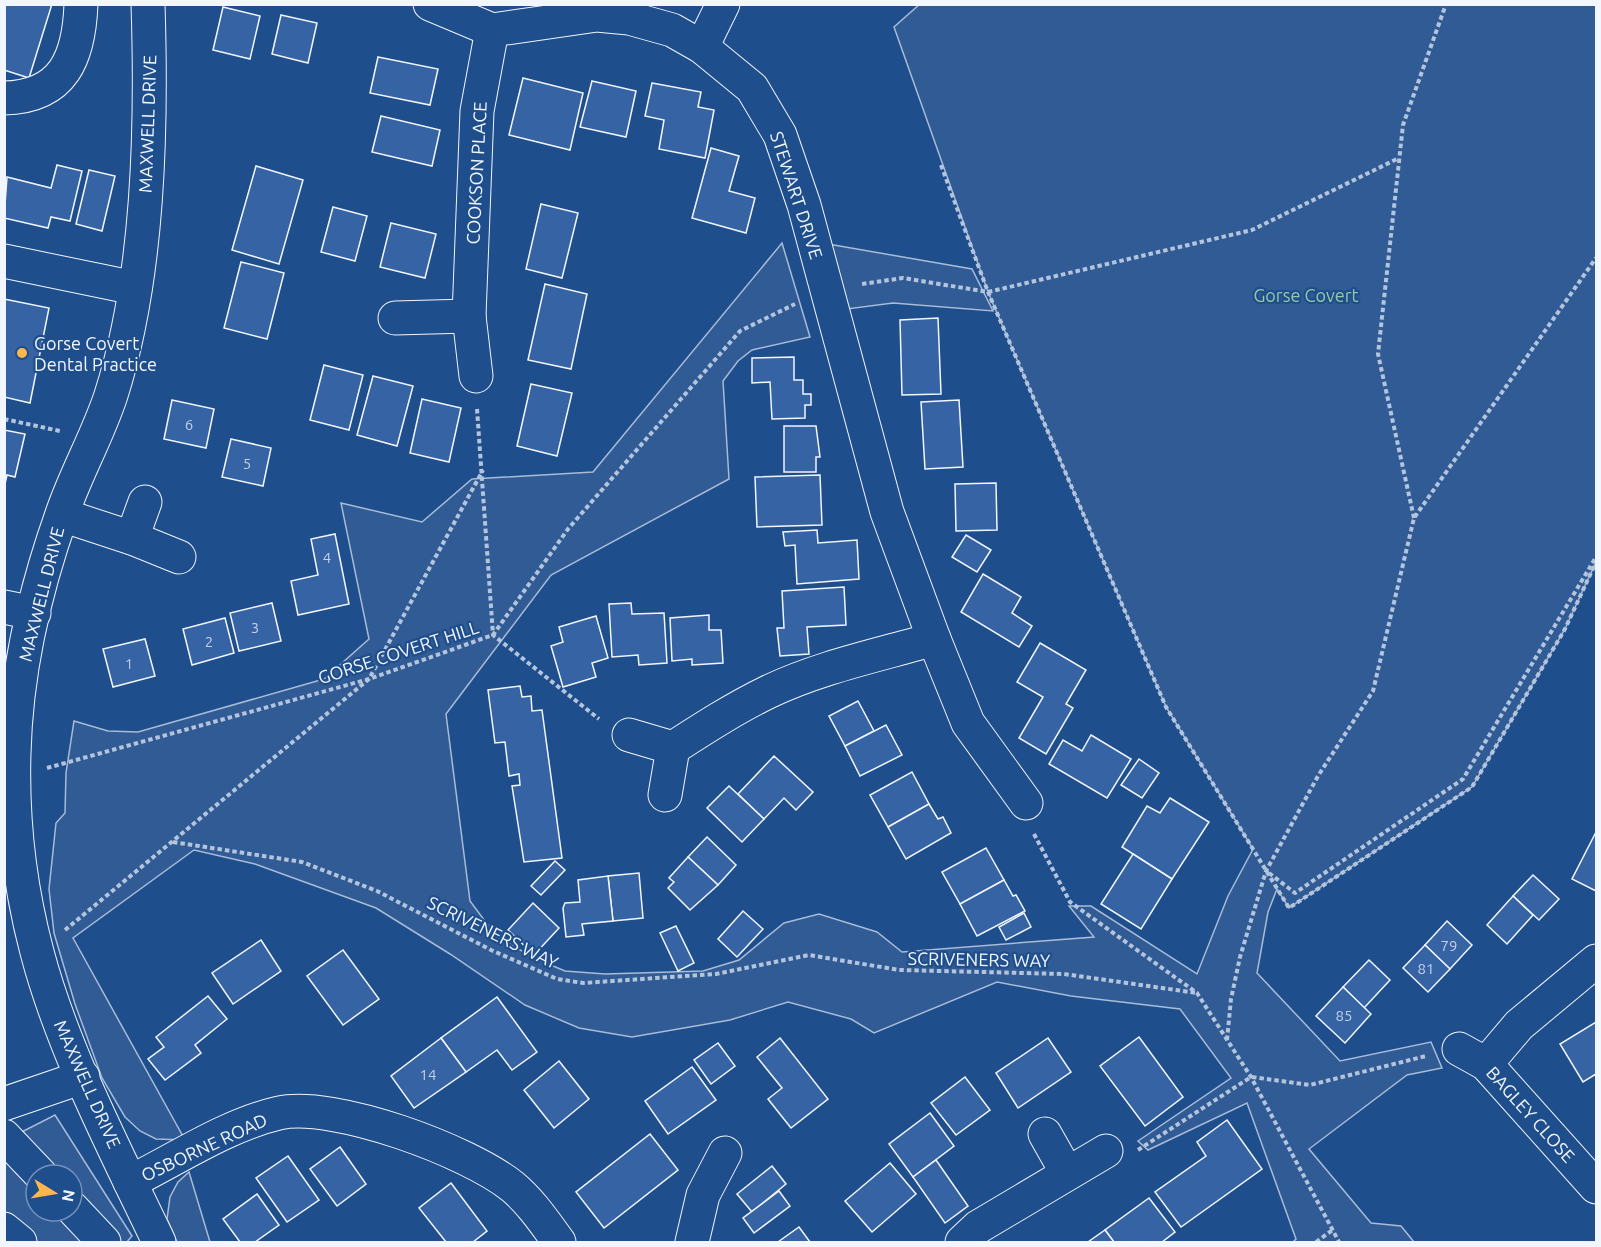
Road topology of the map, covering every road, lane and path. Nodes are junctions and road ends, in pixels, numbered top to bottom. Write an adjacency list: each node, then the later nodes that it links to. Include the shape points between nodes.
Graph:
1 (81, 4): 8 (street, via 80,32 64,72 51,87 30,96)
2 (148, 4): 13 (street, MAXWELL DRIVE, via 151,80)
3 (430, 4): 6 (street)
4 (723, 4): 7 (street)
5 (1446, 4): 9 (path, via 1403,124)
6 (492, 30): 7 (street, STEWART DRIVE, via 597,15 629,18 672,30); 16 (street, COOKSON PLACE, via 477,111)
7 (702, 47): 14 (street, STEWART DRIVE, via 752,88 780,135)
8 (4, 98)
9 (1399, 158): 15 (path, via 1252,230); 24 (path, via 1377,354)
10 (941, 165): 15 (path)
11 (1596, 258): 24 (path)
12 (4, 261): 13 (street)
13 (135, 288): 20 (street, MAXWELL DRIVE, via 110,398)
14 (827, 289): 15 (path, GORSE COVERT HILL, via 903,278); 30 (path, GORSE COVERT HILL, via 740,331 568,529); 31 (street, STEWART DRIVE, via 887,512)
15 (988, 292): 39 (path, via 1166,707)
16 (469, 316): 17 (street); 18 (street, COOKSON PLACE)
17 (395, 318)
18 (476, 376): 21 (path)
19 (4, 419): 20 (path)
20 (93, 437): 23 (street, MAXWELL DRIVE)
21 (483, 470): 30 (path); 32 (path)
22 (145, 502): 25 (street)
23 (62, 515): 25 (street); 29 (street, MAXWELL DRIVE)
24 (1414, 518): 39 (path, via 1373,691 1318,777)
25 (132, 538): 27 (street)
26 (1596, 556): 39 (path, via 1462,779 1295,893)
27 (179, 557)
28 (1596, 562): 39 (path, via 1565,629 1472,787 1289,908)
29 (19, 610): 35 (street, MAXWELL DRIVE, via 24,657)
30 (493, 635): 32 (path, GORSE COVERT HILL); 33 (path, via 618,734)
31 (934, 639): 34 (street, via 831,668 770,691); 37 (street, STEWART DRIVE, via 968,723)
32 (369, 679): 35 (path, GORSE COVERT HILL); 38 (path)
33 (629, 735): 34 (street)
34 (673, 748): 36 (street)
35 (14, 777): 40 (street, MAXWELL DRIVE, via 21,871)
36 (665, 795)
37 (1026, 803): 42 (path, via 1033,832 1070,902)
38 (173, 842): 40 (path); 42 (path, SCRIVENERS WAY, via 302,862 377,891 557,979 584,983 716,974 809,955 899,970 1065,974)
39 (1266, 871): 43 (path, via 1240,957)
40 (37, 953): 45 (street, MAXWELL DRIVE, via 58,1018)
41 (1596, 961): 44 (street, via 1519,1025)
42 (1197, 993): 43 (path)
43 (1227, 1040): 46 (path)
44 (1472, 1056): 46 (path, via 1310,1085); 55 (street, BAGLEY CLOSE)
45 (84, 1077): 47 (street); 54 (street, MAXWELL DRIVE)
46 (1251, 1077): 50 (path, via 1132,1154); 58 (path)
47 (4, 1104)
48 (1045, 1134): 53 (street)
49 (4, 1137): 52 (street)
50 (1106, 1151): 53 (street)
51 (725, 1153): 63 (street, via 704,1195)
52 (29, 1163)
53 (1067, 1173): 64 (street, via 978,1227)
54 (130, 1182): 61 (street, MAXWELL DRIVE); 62 (street, OSBORNE ROAD, via 253,1121 280,1113 333,1113 367,1120 477,1164 513,1186)
55 (1596, 1187)
56 (84, 1221): 60 (street)
57 (4, 1229): 59 (street)
58 (1334, 1229): 65 (path); 66 (path)
59 (20, 1242)
60 (104, 1242)
61 (159, 1242)
62 (559, 1242)
63 (692, 1242)
64 (962, 1242)
65 (1316, 1242)
66 (1339, 1242)

